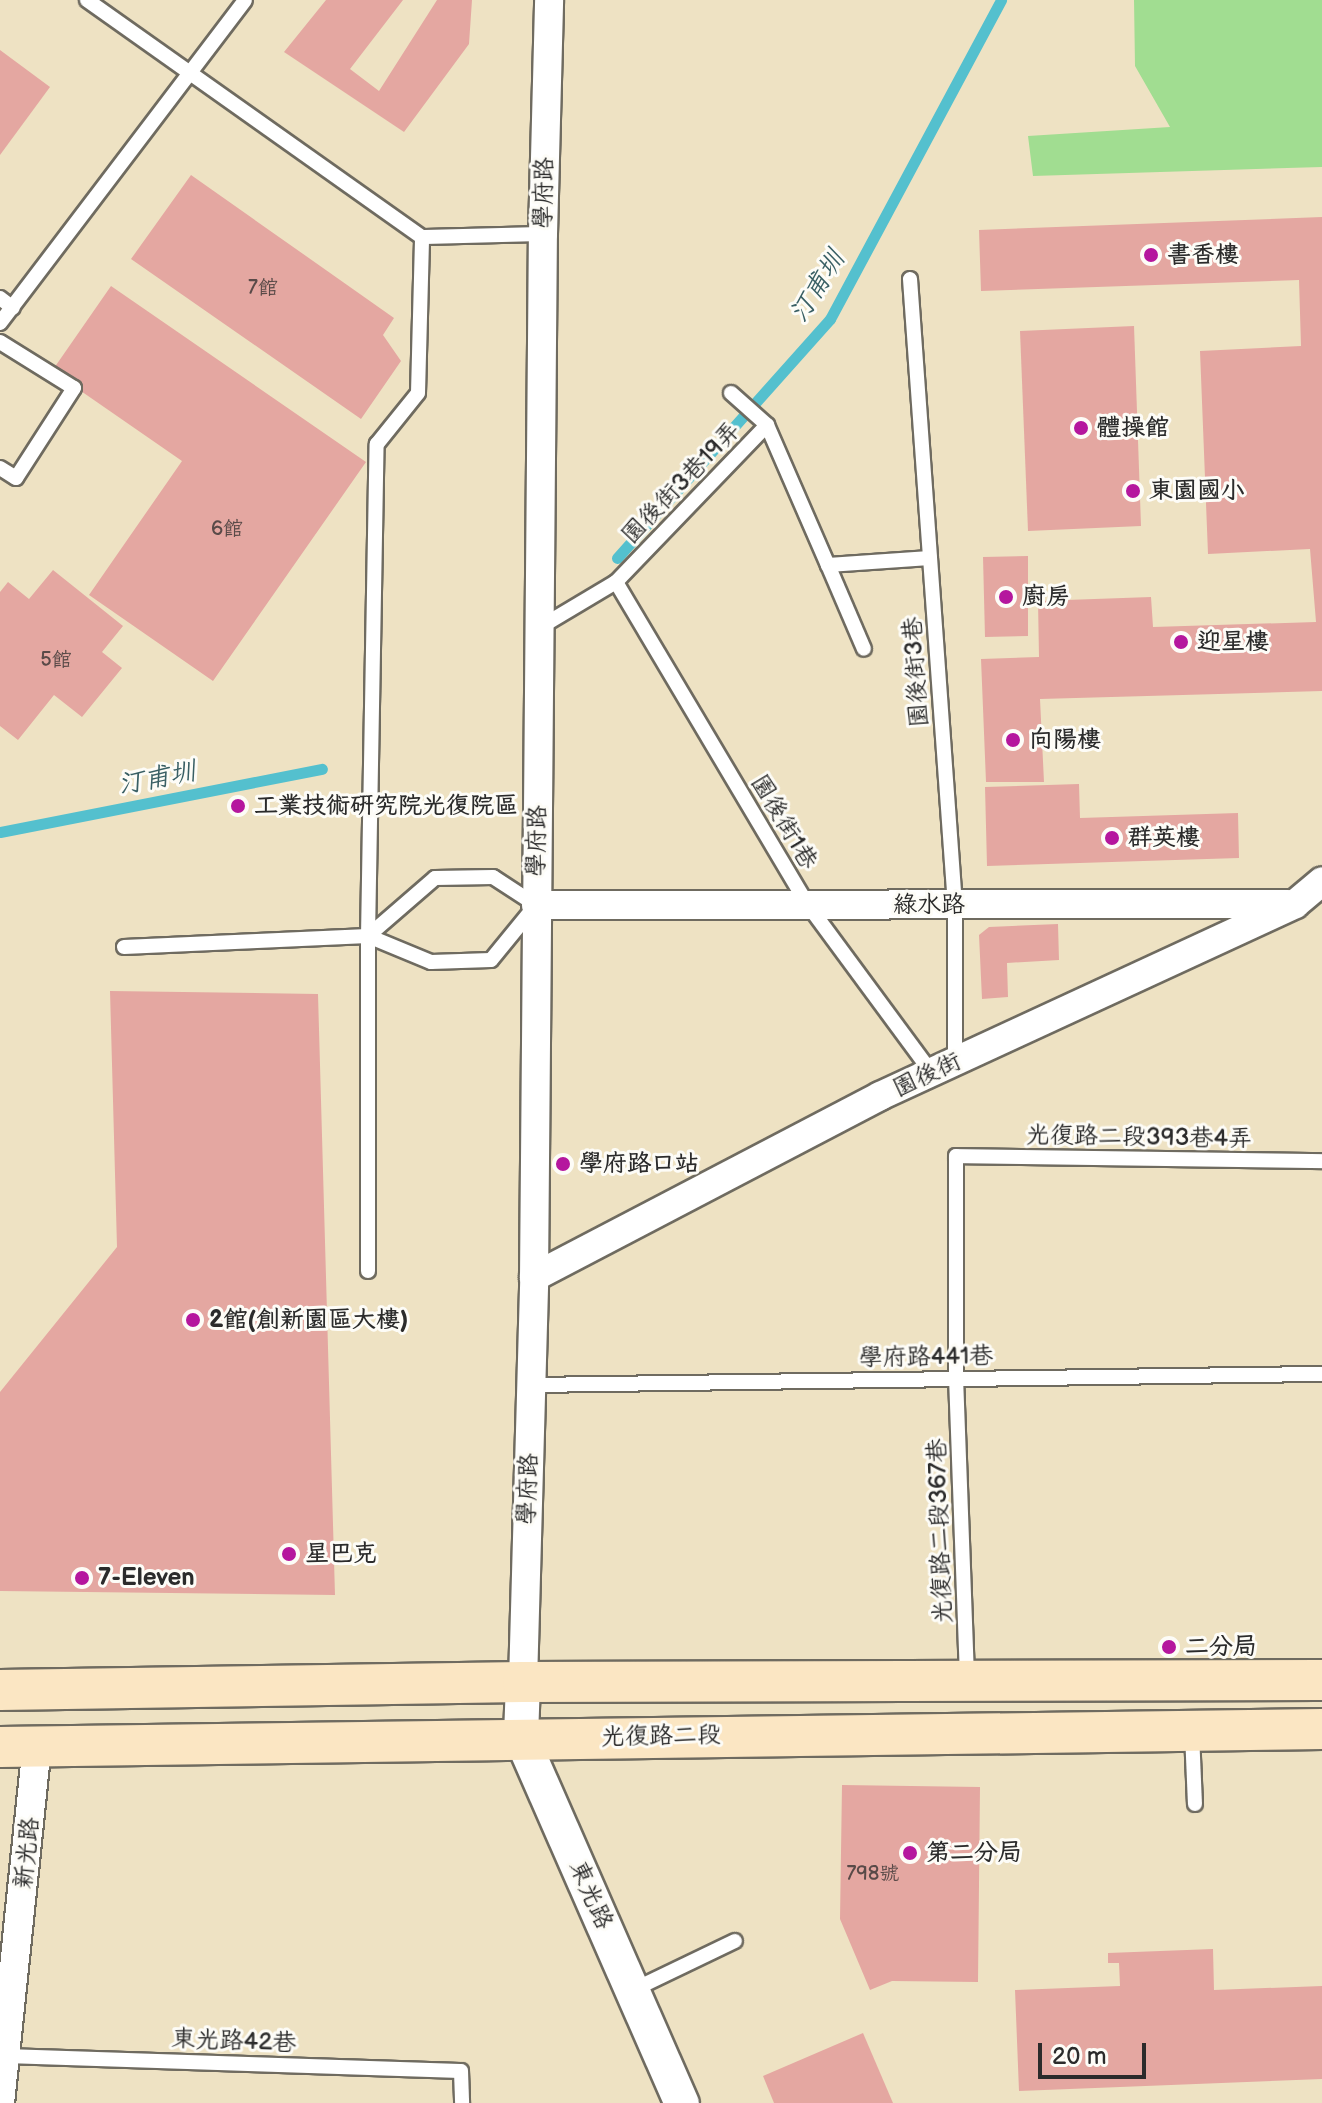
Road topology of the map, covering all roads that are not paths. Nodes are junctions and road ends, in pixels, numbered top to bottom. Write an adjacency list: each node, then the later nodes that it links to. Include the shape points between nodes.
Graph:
1 (87, 0): 4 (lane)
2 (245, 0): 4 (lane)
3 (549, 0): 5 (street, 學府路)
4 (189, 74): 6 (lane); 9 (lane)
5 (543, 234): 6 (lane); 18 (street, 學府路)
6 (422, 237): 25 (lane, via 418,393 377,444)
7 (910, 279): 15 (lane, 園後街3巷)
8 (0, 298): 9 (lane)
9 (13, 308): 10 (lane)
10 (0, 323)
11 (0, 342): 14 (lane, via 74,388 16,478)
12 (731, 393): 13 (lane)
13 (767, 425): 16 (lane, 園後街3巷19弄); 17 (lane, 園後街3巷19弄)
14 (0, 468)
15 (930, 558): 16 (lane); 24 (lane, 園後街3巷)
16 (828, 565): 19 (lane, 園後街3巷19弄)
17 (616, 582): 18 (lane, 園後街3巷19弄); 23 (lane, 園後街1巷)
18 (539, 628): 22 (street, 學府路)
19 (864, 649)
20 (1322, 881): 21 (street, 園後街)
21 (1309, 904): 24 (street, 綠水路); 27 (street, 園後街)
22 (536, 905): 23 (street, 綠水路); 25 (lane, via 493,877 435,878); 25 (lane, via 491,960 431,962); 31 (street, 學府路)
23 (808, 905): 24 (street, 綠水路); 27 (lane, 園後街1巷)
24 (955, 905): 27 (lane, 園後街3巷)
25 (368, 936): 26 (lane); 30 (lane)
26 (124, 947)
27 (943, 1068): 31 (street, 園後街)
28 (956, 1156): 29 (lane, 光復路二段393巷4弄); 33 (lane, 光復路二段367巷)
29 (1322, 1161)
30 (368, 1271)
31 (534, 1277): 34 (street, 學府路)
32 (1322, 1374): 33 (lane, 學府路441巷)
33 (956, 1379): 34 (lane, 學府路441巷); 36 (lane, 光復路二段367巷)
34 (531, 1385): 37 (street, 學府路)
35 (1322, 1680): 36 (main road)
36 (967, 1681): 37 (main road)
37 (523, 1682): 38 (main road); 41 (street, 東光路)
38 (0, 1690)
39 (1322, 1729): 40 (main road, 光復路二段)
40 (1191, 1730): 41 (main road, 光復路二段); 43 (lane)
41 (521, 1737): 42 (main road, 光復路二段); 45 (street, 東光路)
42 (19, 1747): 46 (street, 新光路)
43 (1195, 1804)
44 (735, 1941): 45 (lane)
45 (633, 1991): 49 (street, 東光路)
46 (5, 2056): 47 (street, 新光路); 48 (lane, 東光路42巷, via 461,2071)
47 (0, 2103)
48 (462, 2103)
49 (682, 2103)

